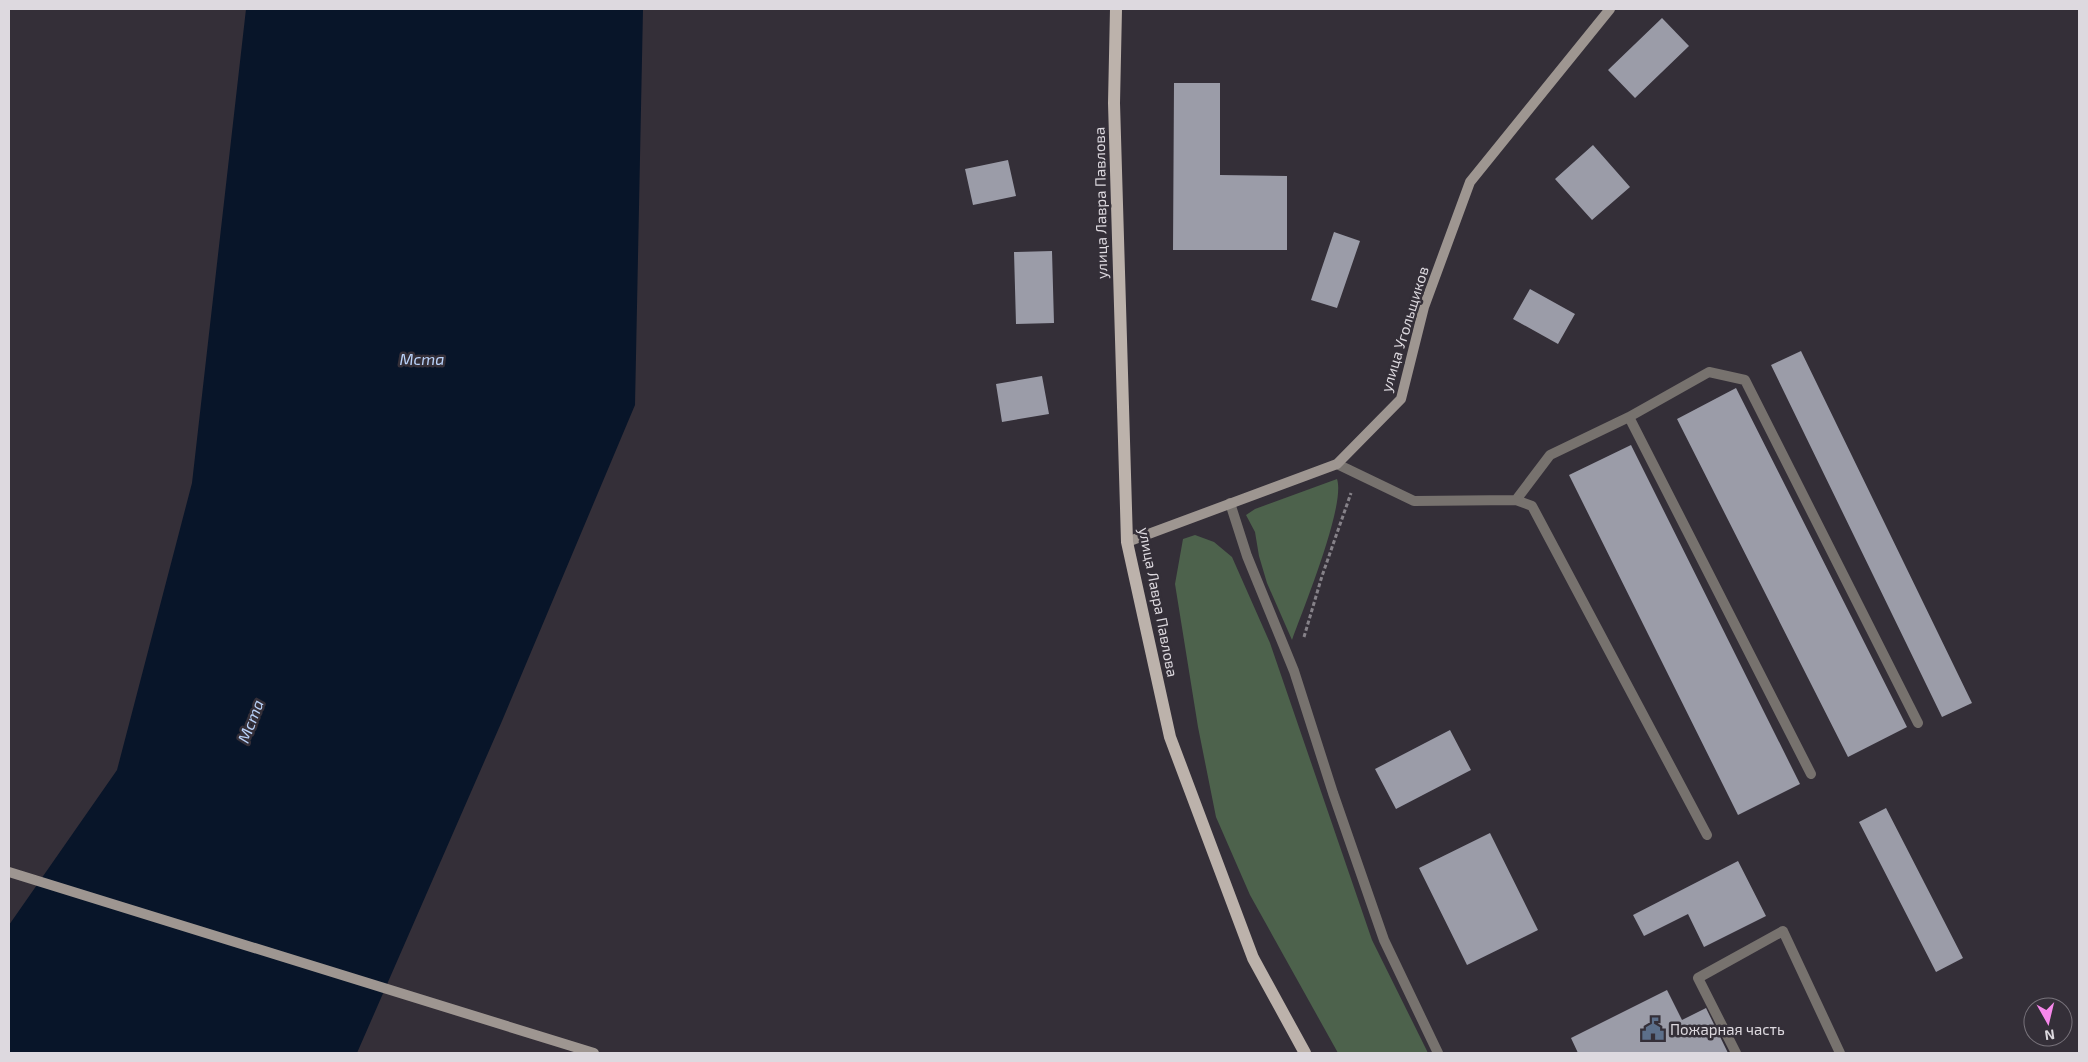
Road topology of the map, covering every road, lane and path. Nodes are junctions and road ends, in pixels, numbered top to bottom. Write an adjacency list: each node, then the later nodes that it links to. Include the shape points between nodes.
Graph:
1 (1116, 9): 7 (main road, улица Лавра Павлова, via 1114,103)
2 (1610, 9): 4 (street, улица Угольщиков, via 1470,182 1424,307 1401,399)
3 (1629, 417): 5 (lane, via 1550,455); 9 (lane, via 1709,372 1745,380); 10 (lane)
4 (1337, 464): 5 (lane, via 1414,501); 6 (street, улица Угольщиков); 8 (path, via 1353,485)
5 (1516, 500): 11 (lane, via 1532,506)
6 (1230, 502): 7 (street, улица Угольщиков); 8 (lane, via 1247,556)
7 (1127, 542): 14 (main road, улица Лавра Павлова, via 1170,737 1253,958)
8 (1294, 671): 15 (lane, via 1384,940)
9 (1918, 723)
10 (1811, 774)
11 (1707, 835)
12 (9, 872): 13 (street)
13 (589, 1052)
14 (1303, 1052)
15 (1438, 1053)
16 (1736, 1053): 17 (lane, via 1698,978 1783,931)
17 (1840, 1053)

